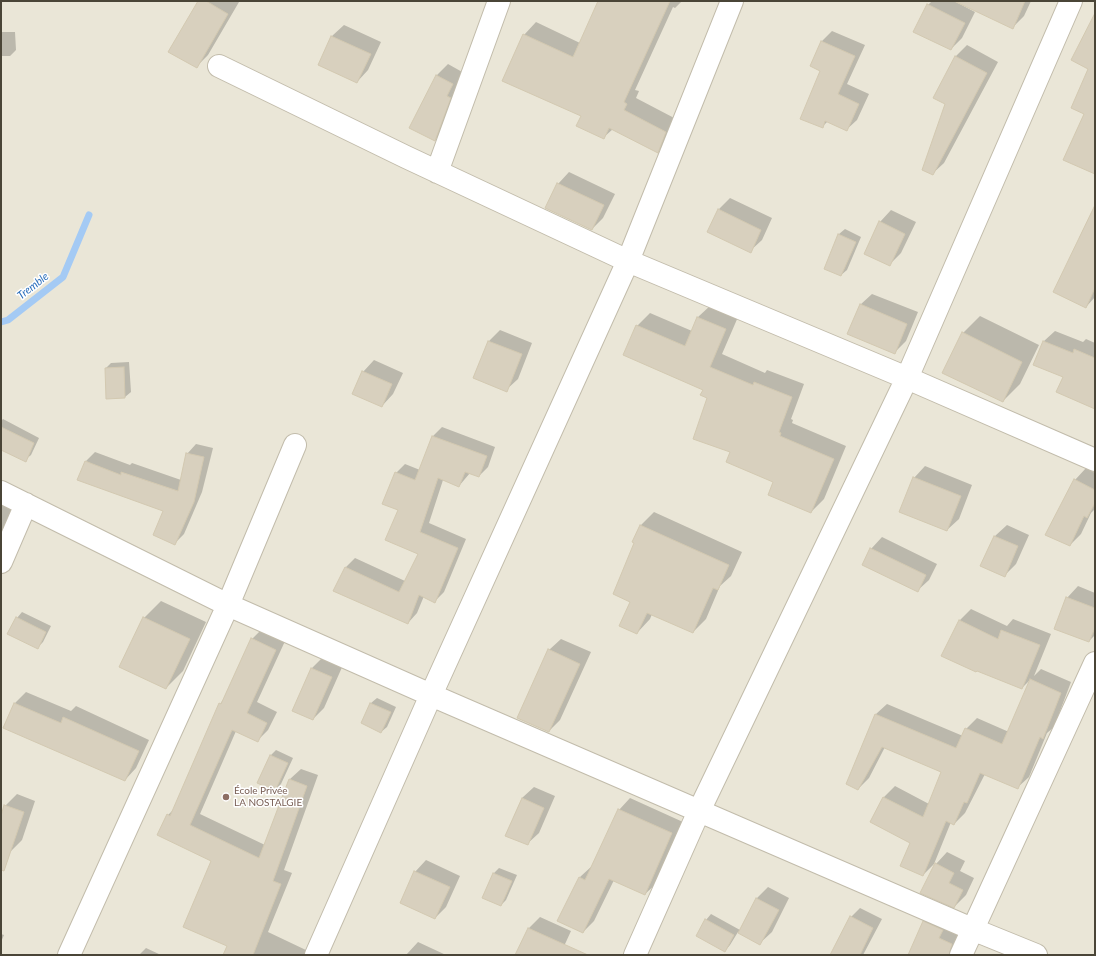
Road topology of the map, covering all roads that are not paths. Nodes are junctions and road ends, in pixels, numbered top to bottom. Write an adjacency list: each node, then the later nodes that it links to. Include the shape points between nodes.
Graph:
1 (499, 1): 5 (street)
2 (732, 1): 6 (street)
3 (1071, 1): 7 (street)
4 (219, 66): 5 (street)
5 (437, 172): 6 (street)
6 (628, 261): 7 (street); 15 (street)
7 (907, 378): 9 (street); 16 (street)
8 (295, 445): 13 (street)
9 (1095, 460)
10 (1, 492): 11 (street)
11 (26, 504): 12 (street); 13 (street)
12 (1, 562)
13 (228, 605): 15 (street); 18 (street)
14 (1095, 663): 17 (street)
15 (431, 695): 16 (street); 19 (street)
16 (699, 811): 17 (street); 20 (street)
17 (972, 929): 21 (street); 22 (street)
18 (69, 955)
19 (316, 955)
20 (635, 955)
21 (961, 955)
22 (1036, 955)

